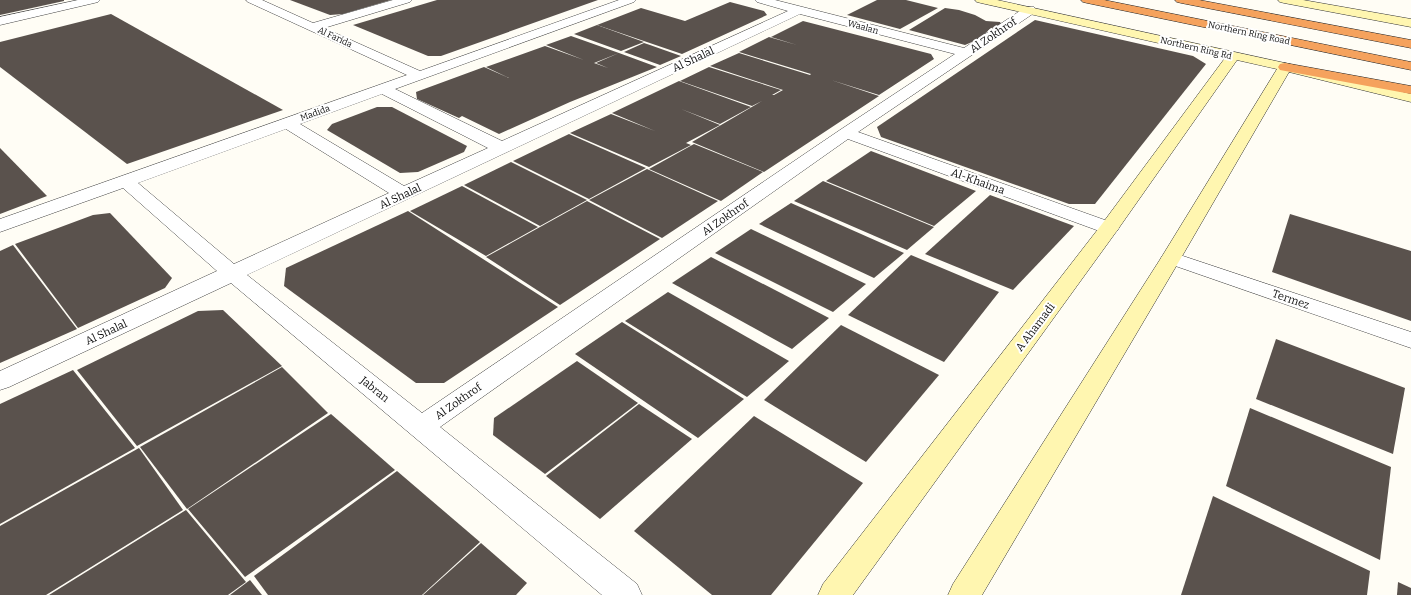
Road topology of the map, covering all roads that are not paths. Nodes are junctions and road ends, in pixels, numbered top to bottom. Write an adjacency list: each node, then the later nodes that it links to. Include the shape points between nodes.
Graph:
1 (94, 0): 14 (street)
2 (252, 0): 16 (street, Al Farida)
3 (406, 0): 16 (street)
4 (630, 0): 22 (street, Madida)
5 (761, 0): 11 (street, Waalan)
6 (981, 0): 12 (street, Northern Ring Rd)
7 (1087, 0): 20 (highway, Northern Ring Road)
8 (1181, 0): 17 (highway, Northern Ring Road)
9 (1284, 0): 13 (street)
10 (1336, 0): 13 (street)
11 (799, 10): 18 (street, Waalan); 28 (street, Al Shalal)
12 (1030, 10): 18 (street, Al Zokhrof); 19 (street, Northern Ring Rd)
13 (1386, 19): 15 (street)
14 (0, 21)
15 (1411, 23)
16 (314, 27): 22 (street, Al Farida)
17 (1411, 44)
18 (966, 53): 27 (street, Al Zokhrof)
19 (1233, 56): 21 (street, Northern Ring Rd); 32 (street, A Ahamadi)
20 (1411, 66)
21 (1285, 67): 24 (highway); 25 (street, Northern Ring Rd); 33 (street)
22 (418, 75): 23 (street, Madida)
23 (383, 89): 26 (street, Madida); 28 (street)
24 (1411, 90)
25 (1411, 98)
26 (287, 123): 29 (street, Madida); 30 (street)
27 (846, 133): 32 (street, Al-Khaima); 37 (street, Al Zokhrof)
28 (502, 148): 30 (street, Al Shalal)
29 (125, 182): 31 (street, Madida); 34 (street, Jabran)
30 (404, 194): 34 (street, Al Shalal)
31 (0, 226)
32 (1109, 228): 39 (street, A Ahamadi)
33 (1171, 258): 35 (street, Termez); 40 (street)
34 (232, 273): 36 (street, Al Shalal); 37 (street, Jabran)
35 (1411, 340)
36 (0, 381)
37 (421, 427): 38 (street, Jabran)
38 (626, 595)
39 (834, 595)
40 (964, 595)

